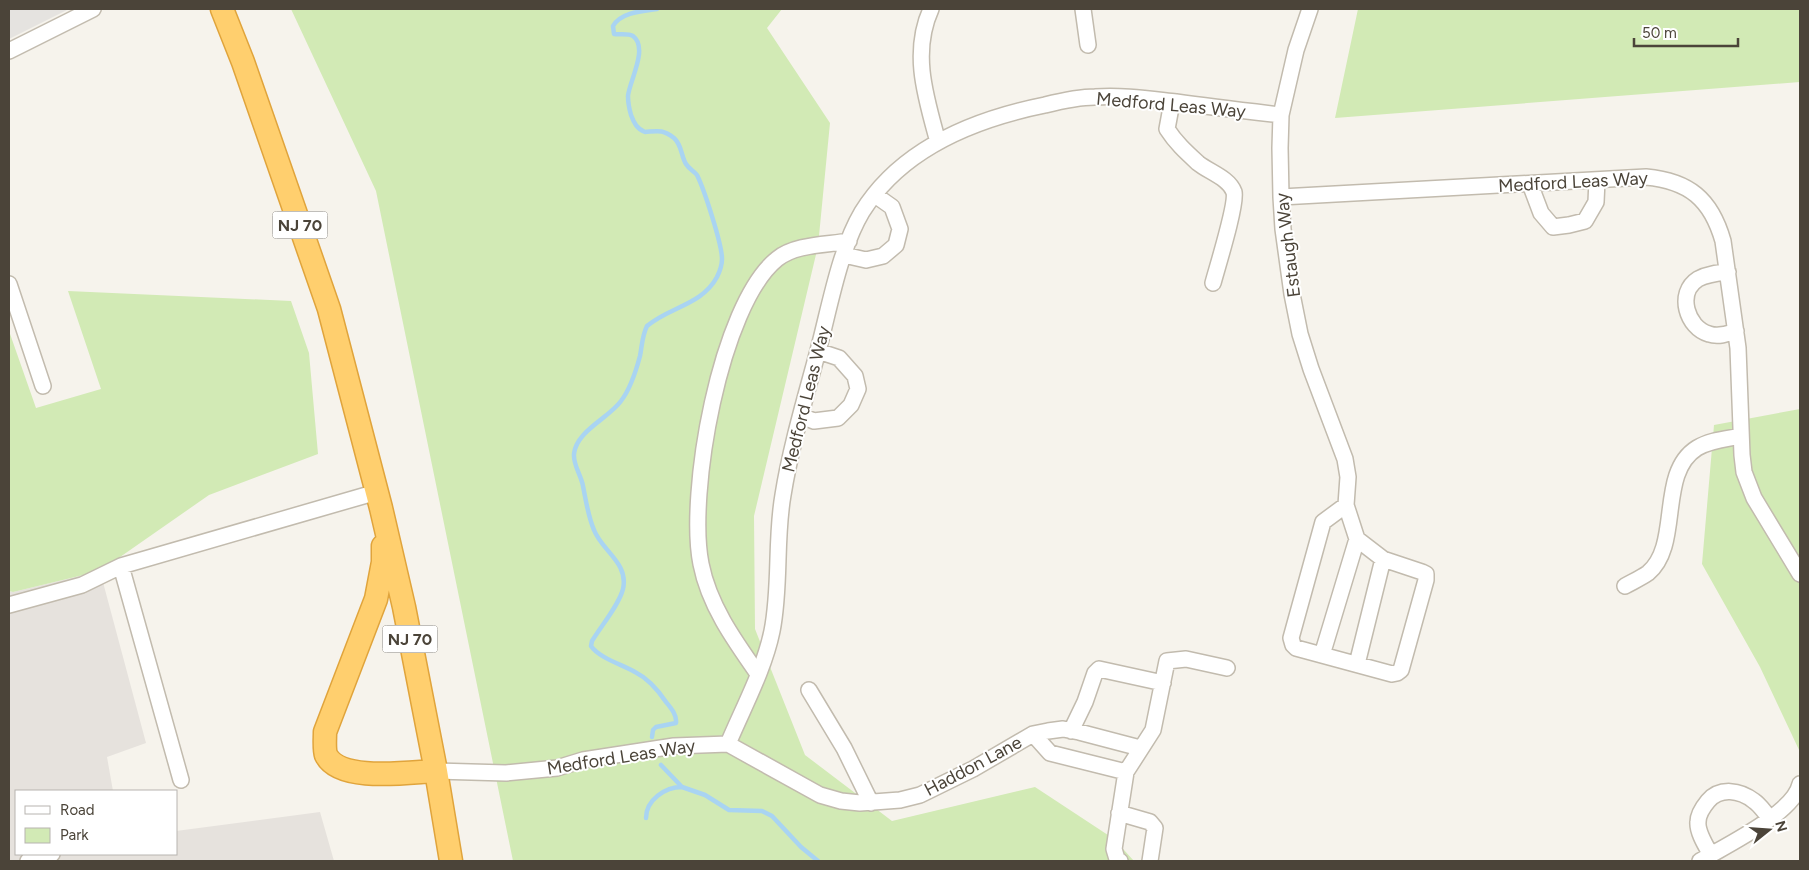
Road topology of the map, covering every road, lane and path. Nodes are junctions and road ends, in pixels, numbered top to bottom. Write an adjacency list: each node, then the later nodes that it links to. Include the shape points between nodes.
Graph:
1 (93, 9): 6 (street)
2 (222, 9): 25 (highway, NJ 70, via 329,309)
3 (931, 9): 11 (street, via 924,28 921,56 925,96)
4 (1083, 9): 7 (street)
5 (1310, 9): 10 (street, Estaugh Way, via 1296,50)
6 (77, 12): 8 (street)
7 (1088, 45)
8 (9, 51)
9 (1172, 102): 10 (street, Medford Leas Way); 11 (street, Medford Leas Way, via 1094,97 1057,102 994,118); 18 (street, via 1167,129 1177,144 1200,165 1223,179 1234,194)
10 (1282, 115): 15 (street, Estaugh Way)
11 (938, 142): 14 (street, Medford Leas Way, via 910,161)
12 (1597, 180): 13 (street, Medford Leas Way); 13 (street, via 1596,202 1585,221 1553,227 1541,213); 17 (street, Medford Leas Way, via 1661,179 1690,190 1711,210 1718,224)
13 (1530, 184): 15 (street, Medford Leas Way)
14 (876, 195): 16 (street, Medford Leas Way, via 862,213); 16 (street, via 892,207 900,229 896,245 883,256 866,260)
15 (1281, 197): 26 (street, Estaugh Way, via 1287,262 1300,334 1348,477)
16 (847, 248): 21 (street, Medford Leas Way); 36 (street, via 797,249 777,258 761,276 741,310 729,342 712,407 701,468 698,525 701,563 711,598 735,642)
17 (1728, 272): 20 (street, Medford Leas Way); 20 (street, via 1708,275 1693,284 1685,298 1686,309 1699,330 1711,335)
18 (1213, 283)
19 (9, 284): 22 (street)
20 (1736, 332): 24 (street, Medford Leas Way)
21 (818, 351): 23 (street, Medford Leas Way); 23 (street, via 839,358 855,376 858,389 851,405 838,418 814,421)
22 (43, 386)
23 (801, 416): 36 (street, Medford Leas Way, via 782,495 773,626)
24 (1741, 436): 30 (street, Medford Leas Way, via 1747,484); 31 (street, via 1708,443 1690,455 1676,476 1660,557 1649,572)
25 (379, 500): 29 (street); 43 (highway, NJ 70); 43 (highway, via 383,562 376,599 325,732 326,754 332,763 344,770 365,774)
26 (1346, 505): 27 (street); 33 (street, via 1323,522 1291,638 1296,648)
27 (1356, 539): 28 (street); 33 (street)
28 (1383, 559): 34 (street); 34 (street, via 1422,572 1426,574 1426,580 1400,670 1392,674)
29 (121, 566): 32 (street, via 82,585); 45 (street)
30 (1800, 574)
31 (1624, 586)
32 (9, 605)
33 (1322, 655): 34 (street)
34 (1357, 664)
35 (1227, 668): 37 (street, via 1186,659 1167,661)
36 (758, 674): 41 (street, Medford Leas Way)
37 (1162, 683): 39 (street, via 1099,669); 42 (street, via 1152,730)
38 (809, 690): 47 (street, via 844,748)
39 (1071, 731): 40 (street, Haddon Lane, via 1063,729); 42 (street, Haddon Lane)
40 (1033, 734): 44 (street, via 1050,753); 47 (street, Haddon Lane, via 938,788 900,800)
41 (728, 744): 43 (street, Medford Leas Way, via 674,746 583,760 557,768 506,773); 47 (street, Haddon Lane, via 820,794 841,801)
42 (1140, 748): 44 (street)
43 (436, 771): 53 (highway, NJ 70)
44 (1126, 772): 48 (street)
45 (182, 780)
46 (1800, 784): 49 (street, via 1790,803)
47 (871, 803)
48 (1119, 813): 54 (street, via 1114,849); 55 (street, via 1150,822 1155,828)
49 (1770, 818): 51 (street); 51 (street, via 1754,801 1739,793 1726,790 1712,796 1702,808 1698,823)
50 (49, 855): 52 (street)
51 (1705, 858)
52 (28, 861)
53 (451, 861)
54 (1120, 861)
55 (1150, 861)

